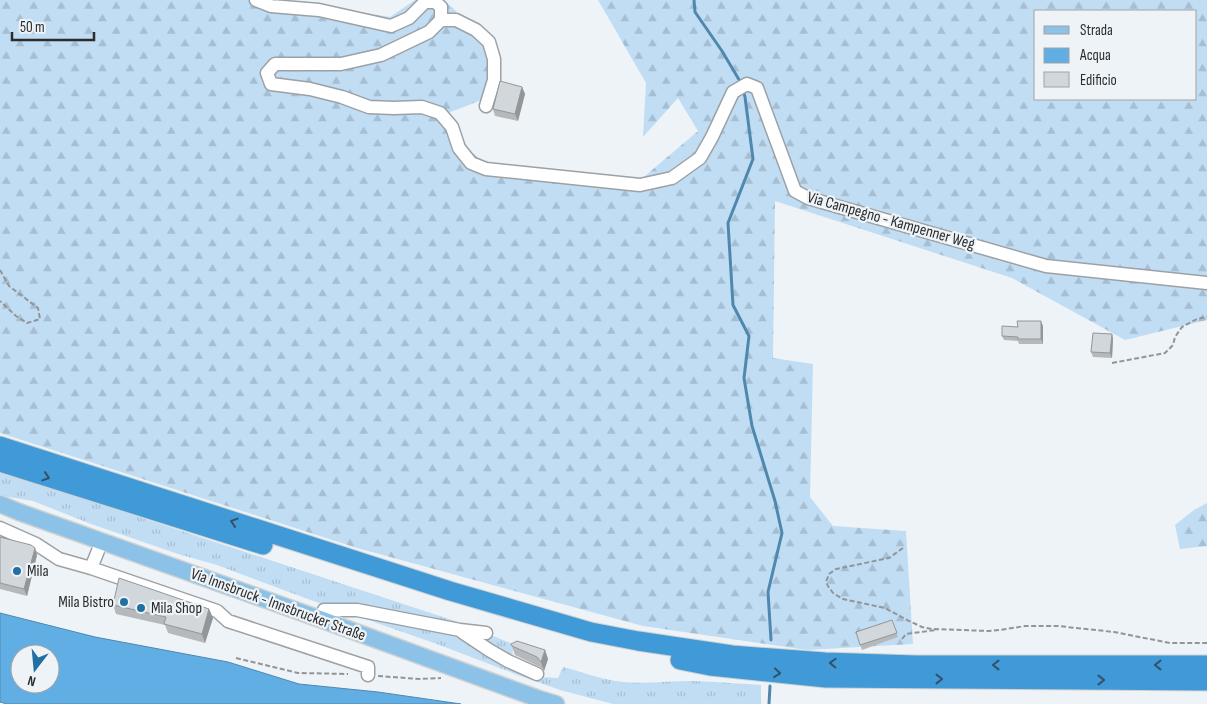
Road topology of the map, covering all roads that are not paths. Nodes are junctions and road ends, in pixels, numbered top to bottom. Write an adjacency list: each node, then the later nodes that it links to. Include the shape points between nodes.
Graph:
1 (256, 0): 2 (street, via 270,6 318,10 391,26 409,18 425,2 435,2 441,7)
2 (441, 20): 3 (street, via 456,20 476,30 489,42 494,59 494,80); 4 (street, Via Campegno - Kampenner Weg, via 429,32 380,55 341,64 275,64 267,73 271,84 310,89 369,107 422,107 440,113 452,127 459,148 471,162 486,169 640,186 672,178 700,158 733,92 747,84 758,88 795,192 808,198 1046,266)
3 (486, 106)
4 (1207, 284)
5 (0, 446): 14 (highway, one-way to 5, via 825,662 732,655 638,641 591,632 450,591)
6 (0, 462): 17 (highway, one-way to 17, via 446,603 591,645 710,666 826,678)
7 (0, 504): 9 (main road, Via Innsbruck - Innsbrucker Straße)
8 (0, 528): 10 (street, via 36,544 59,559)
9 (102, 541): 10 (street); 11 (main road, Via Innsbruck - Innsbrucker Straße)
10 (91, 568): 16 (street, via 217,611 228,620 368,667)
11 (320, 619): 12 (street, via 324,610 358,610); 18 (main road, Via Innsbruck - Innsbrucker Straße)
12 (460, 630): 13 (street); 15 (street, via 508,662)
13 (486, 633)
14 (1207, 665)
15 (537, 674)
16 (368, 675)
17 (1207, 681)
18 (556, 704)

